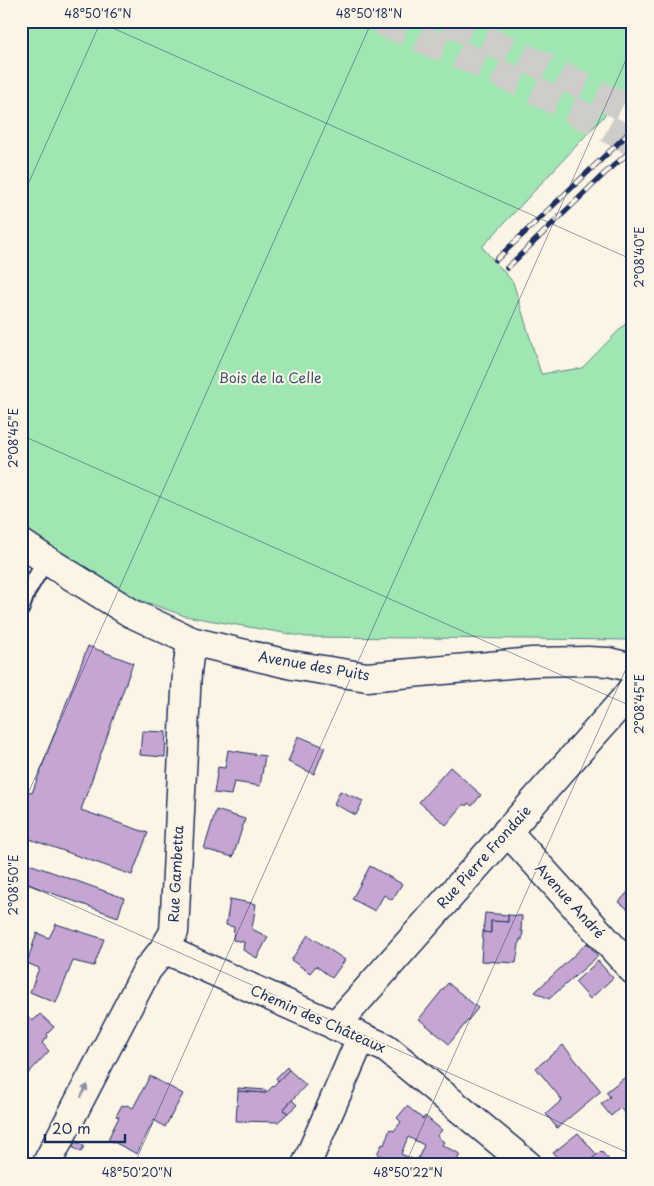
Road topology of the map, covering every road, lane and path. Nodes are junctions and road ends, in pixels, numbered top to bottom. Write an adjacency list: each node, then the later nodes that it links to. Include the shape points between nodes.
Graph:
1 (21, 544): 2 (street, Avenue des Puits)
2 (46, 560): 3 (lane, via 27,592); 4 (street, Avenue des Puits, via 131,613)
3 (21, 610)
4 (191, 641): 5 (street, Avenue des Puits, via 292,665 367,677 532,662 609,662); 8 (street, Rue Gambetta, via 174,932)
5 (633, 668)
6 (633, 688): 7 (street, Rue Pierre Frondaie)
7 (507, 831): 9 (street, Avenue André); 10 (street, Rue Pierre Frondaie)
8 (164, 949): 10 (street, Chemin des Châteaux); 12 (street, Rue Gambetta, one-way to 8, via 148,970)
9 (633, 970)
10 (335, 1026): 11 (street, Chemin des Châteaux)
11 (361, 1038): 13 (street); 14 (street, Chemin des Châteaux, via 386,1048)
12 (46, 1165)
13 (306, 1165)
14 (528, 1165)

